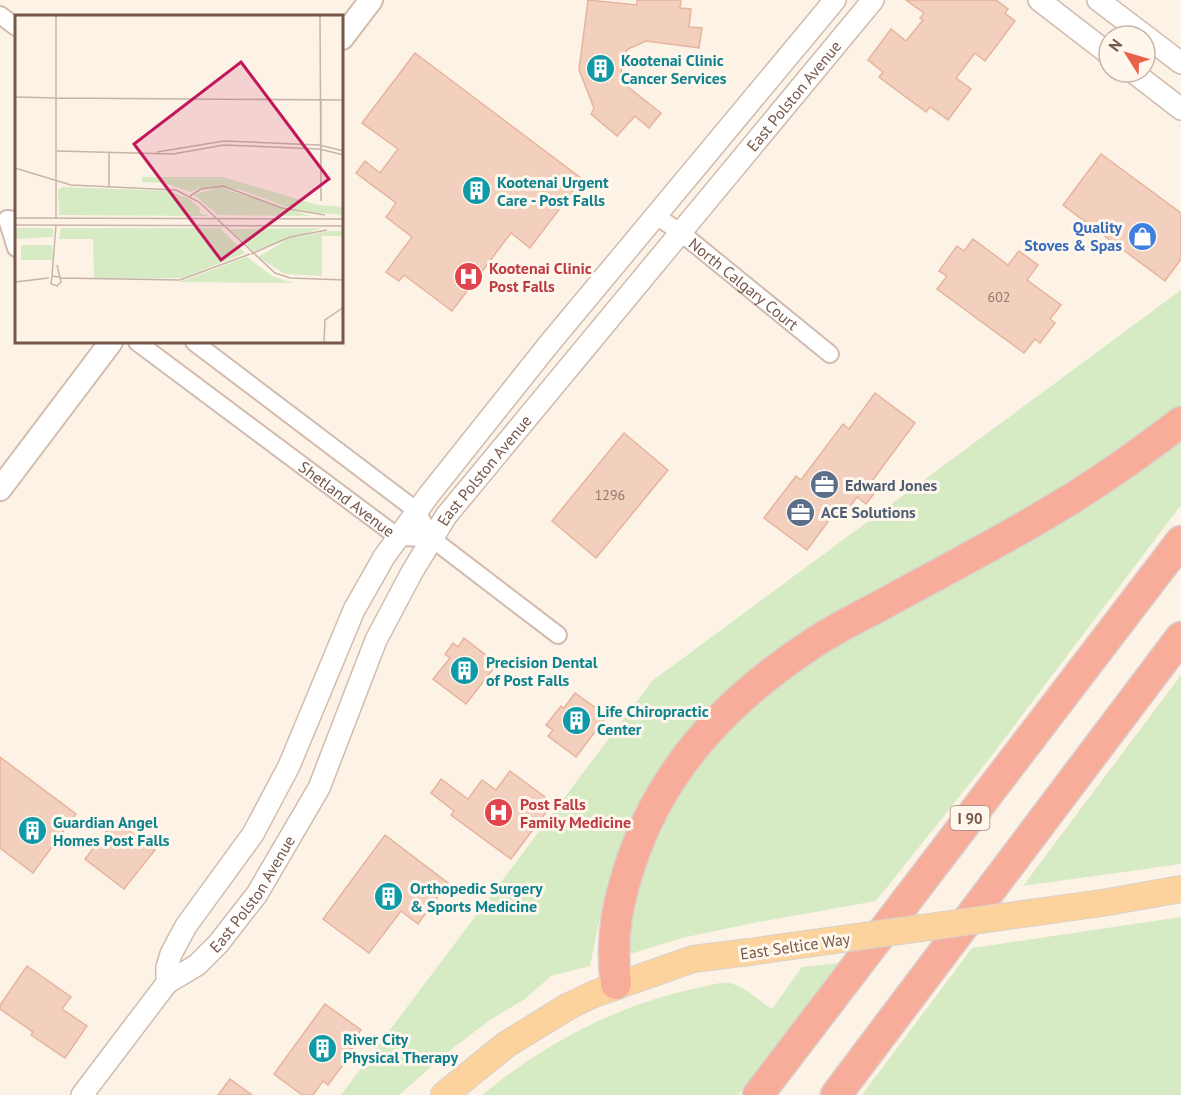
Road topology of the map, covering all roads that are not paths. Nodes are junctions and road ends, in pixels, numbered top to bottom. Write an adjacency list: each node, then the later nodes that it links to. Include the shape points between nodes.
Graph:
1 (371, 0): 8 (main road)
2 (835, 0): 13 (street, East Polston Avenue)
3 (873, 0): 15 (street, East Polston Avenue)
4 (1039, 0): 9 (street)
5 (1098, 0): 10 (street)
6 (0, 15): 7 (street)
7 (15, 26)
8 (344, 35)
9 (1097, 45)
10 (1181, 63)
11 (1149, 84): 12 (street)
12 (1181, 109)
13 (656, 216): 15 (street, North Calgary Court); 23 (street, East Polston Avenue)
14 (10, 219): 16 (street)
15 (680, 232): 20 (street, North Calgary Court); 25 (street, East Polston Avenue)
16 (15, 244)
17 (109, 344): 22 (main road)
18 (140, 344): 24 (street, Shetland Avenue)
19 (197, 344): 23 (street, Shetland Avenue)
20 (830, 354)
21 (1181, 422): 31 (highway, via 1046,514 816,641 746,693 711,726 662,792 627,872 615,922)
22 (0, 489)
23 (417, 511): 24 (street, East Polston Avenue); 25 (street, Shetland Avenue)
24 (398, 537): 25 (street, Shetland Avenue); 30 (street, East Polston Avenue, via 354,610 289,765 253,834 186,926 171,954)
25 (431, 538): 27 (street); 30 (street, East Polston Avenue, via 376,640 319,789 257,894 218,944 196,965)
26 (1181, 542): 34 (highway, I 90)
27 (558, 635)
28 (1181, 637): 35 (highway)
29 (1181, 889): 31 (main road, East Seltice Way, bridge, via 693,959)
30 (167, 983): 32 (street, East Polston Avenue)
31 (616, 984): 33 (main road, East Seltice Way, via 569,1006 507,1044)
32 (82, 1095)
33 (444, 1095)
34 (758, 1095)
35 (836, 1095)

